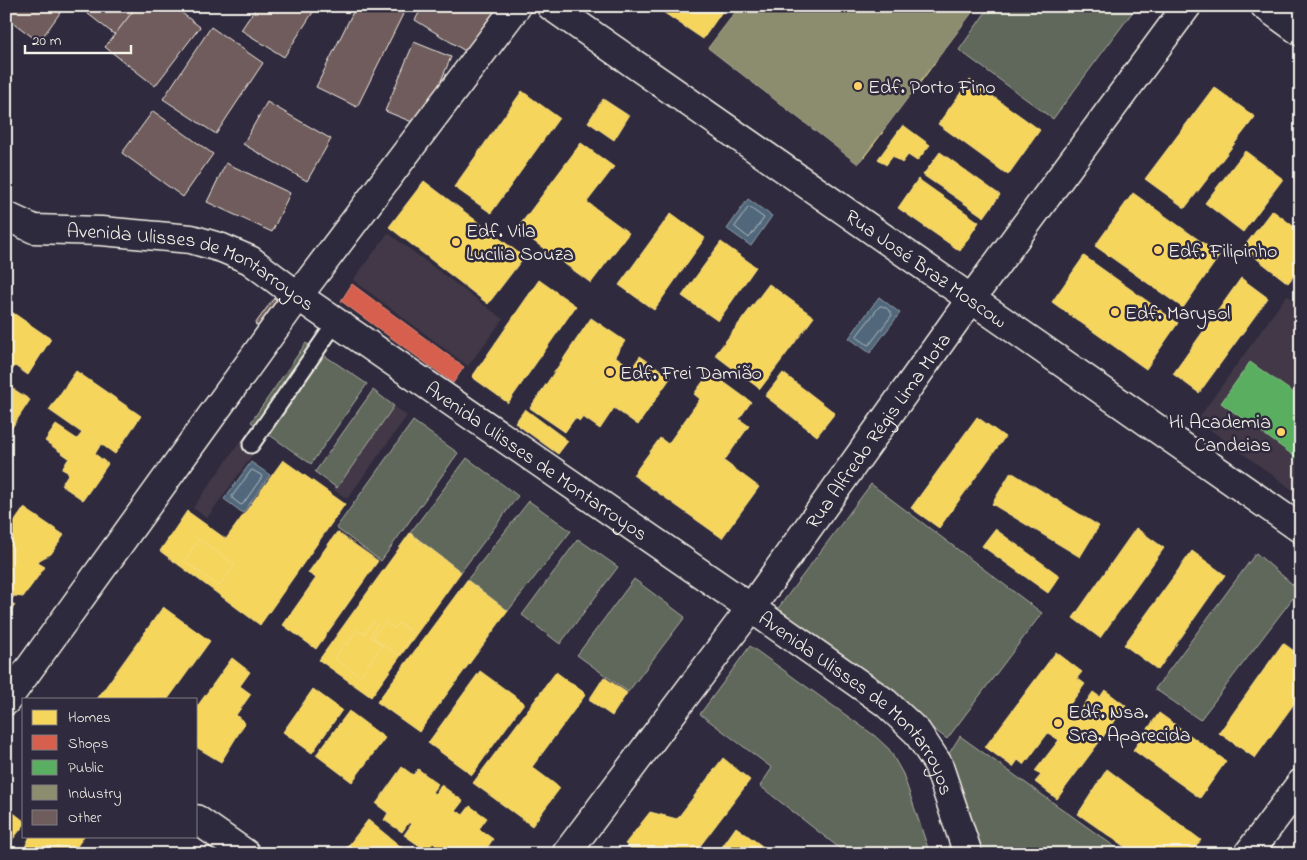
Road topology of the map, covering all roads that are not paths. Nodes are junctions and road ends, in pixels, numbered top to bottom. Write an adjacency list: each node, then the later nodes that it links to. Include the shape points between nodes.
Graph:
1 (517, 6): 7 (street)
2 (552, 6): 8 (street, Rua José Braz Moscow)
3 (1187, 6): 8 (street, Rua Alfredo Régis Lima Mota)
4 (1265, 6): 5 (street)
5 (1301, 32)
6 (6, 216): 7 (street, Avenida Ulisses de Montarroyos, via 34,229 191,239 250,260)
7 (298, 296): 9 (street, Avenida Ulisses de Montarroyos); 13 (street)
8 (972, 299): 11 (street, Rua José Braz Moscow); 12 (street, Rua Alfredo Régis Lima Mota)
9 (336, 322): 10 (lane); 12 (street, Avenida Ulisses de Montarroyos)
10 (251, 445)
11 (1301, 528)
12 (751, 608): 17 (street, Rua Alfredo Régis Lima Mota); 18 (street, Avenida Ulisses de Montarroyos, via 886,703 917,732 938,764)
13 (13, 694)
14 (1301, 784): 19 (street)
15 (198, 820): 16 (street)
16 (246, 854)
17 (566, 854)
18 (968, 854)
19 (1248, 854)

